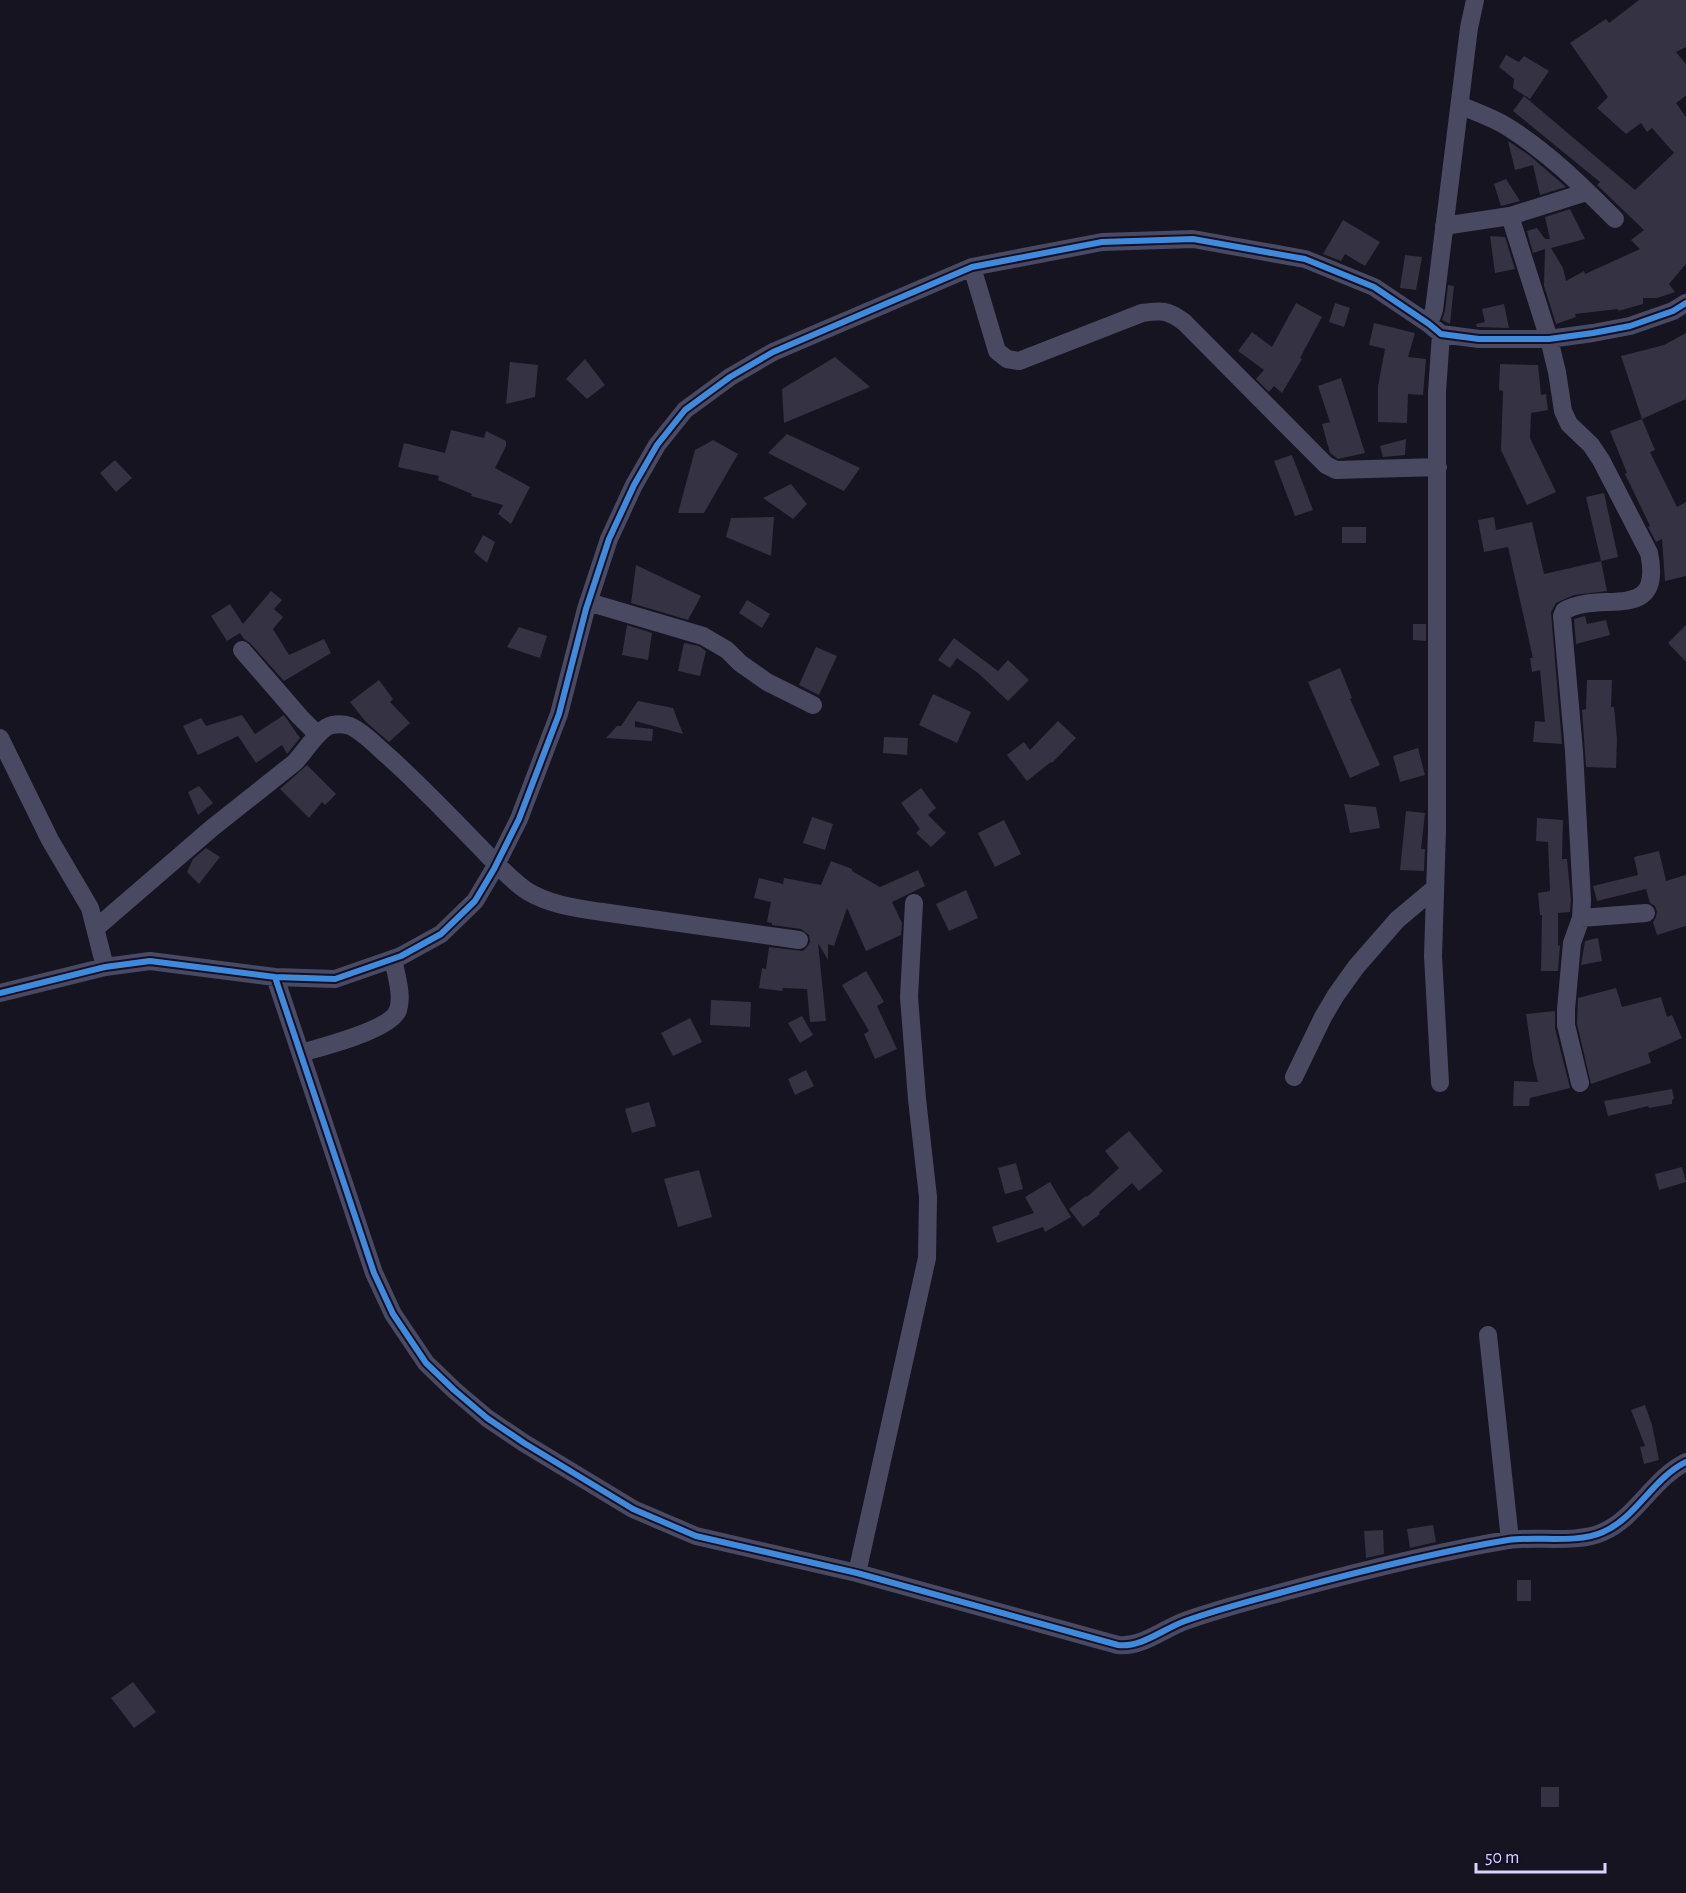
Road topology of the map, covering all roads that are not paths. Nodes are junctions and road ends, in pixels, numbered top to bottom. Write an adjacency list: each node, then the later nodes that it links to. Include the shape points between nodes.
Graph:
1 (1475, 0): 2 (street)
2 (1460, 105): 3 (street, via 1506,126); 6 (street)
3 (1587, 192): 4 (street); 5 (street)
4 (1510, 216): 6 (street); 10 (street)
5 (1615, 219)
6 (1444, 226): 9 (street)
7 (972, 267): 9 (street, via 1102,242 1193,239 1305,259 1374,287); 11 (street, via 997,351 1007,359 1019,361 1142,313 1172,313 1326,465 1336,470); 12 (street, via 772,351 685,410 657,445 634,485 609,539)
8 (1686, 303): 10 (street, via 1630,326)
9 (1435, 329): 10 (street, via 1479,339); 11 (street)
10 (1549, 339): 21 (street, via 1563,411 1569,424 1601,460 1652,567 1652,580 1639,597 1575,605 1562,616)
11 (1438, 467): 18 (street)
12 (588, 602): 14 (street, via 703,636 767,682); 17 (street, via 559,714 519,819)
13 (242, 650): 15 (street)
14 (813, 705)
15 (318, 735): 17 (street, via 328,725 339,724 358,731 421,786); 22 (street, via 294,763)
16 (0, 738): 22 (street, via 50,840 86,900)
17 (496, 864): 23 (street, via 525,890 573,908); 24 (street, via 475,901 441,934)
18 (1435, 888): 29 (street, via 1397,920 1356,967 1323,1017); 30 (street, via 1433,956)
19 (914, 903): 35 (street, via 909,998 928,1197 927,1258)
20 (1646, 913): 21 (street)
21 (1581, 918): 31 (street, via 1572,943 1566,1009)
22 (96, 928): 25 (street)
23 (799, 940)
24 (393, 959): 26 (street, via 335,979); 28 (street, via 399,1002 394,1017 372,1030)
25 (105, 967): 26 (street, via 150,961); 27 (street)
26 (275, 977): 28 (street)
27 (0, 993)
28 (301, 1053): 35 (street, via 374,1273 393,1314 426,1363 454,1390 524,1443 633,1509 696,1536)
29 (1294, 1077)
30 (1440, 1083)
31 (1580, 1083)
32 (1488, 1335): 34 (street)
33 (1686, 1462): 34 (street, via 1662,1479 1623,1519 1601,1533)
34 (1510, 1540): 35 (street, via 1391,1564 1274,1594 1185,1621 1130,1646)
35 (857, 1573)

